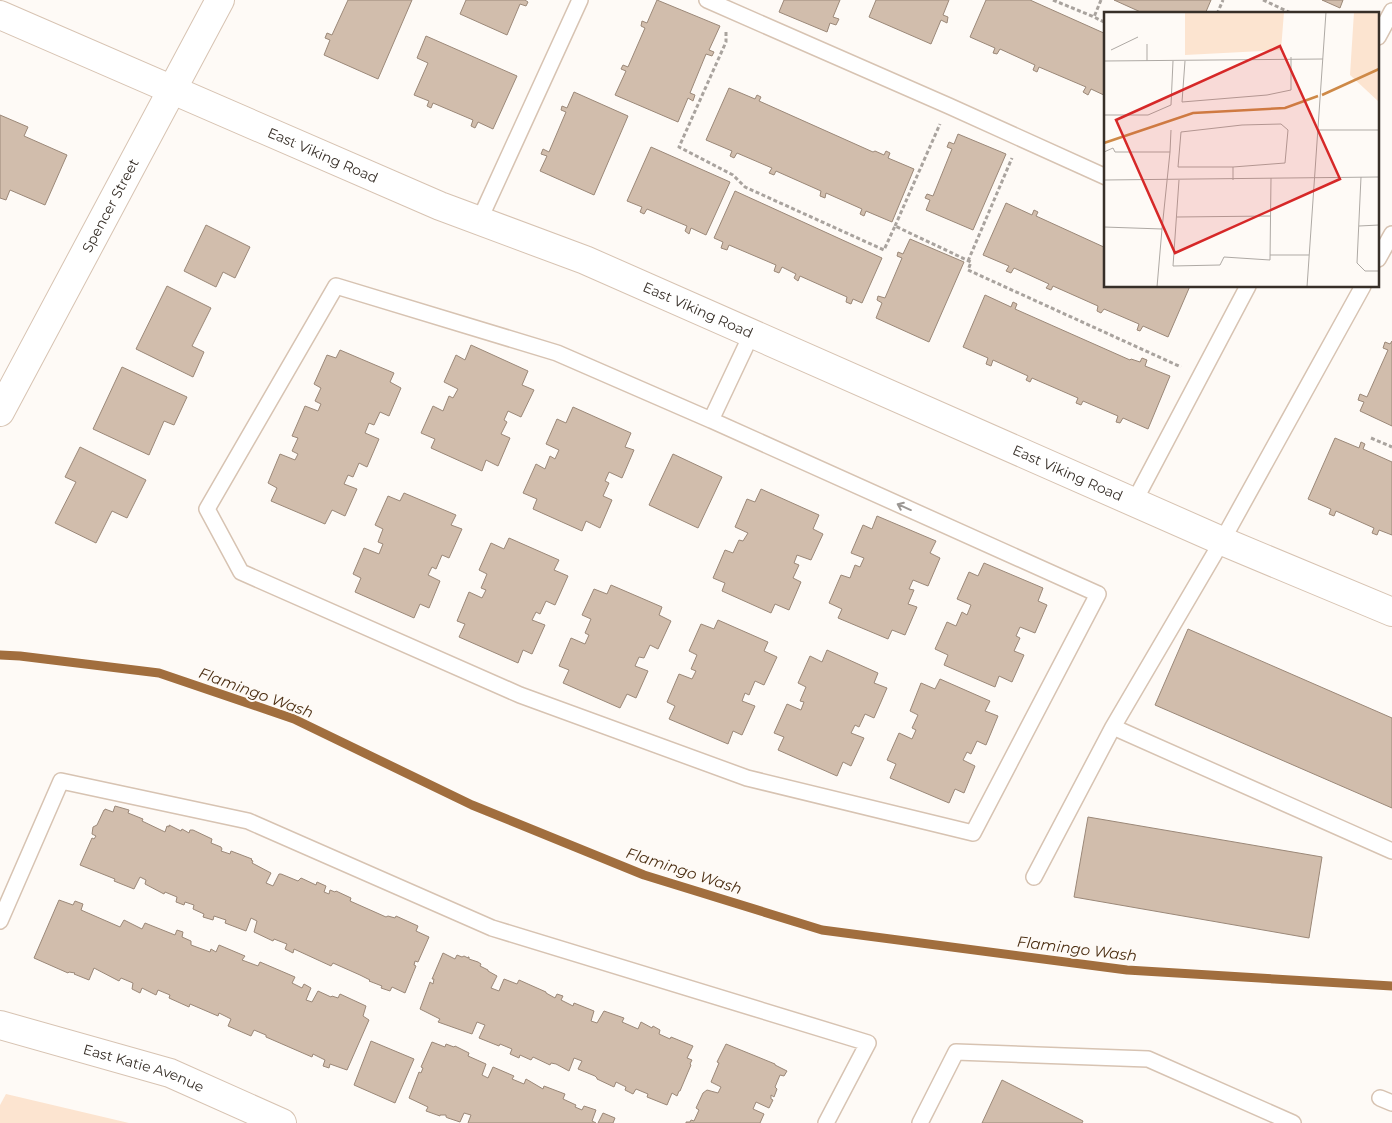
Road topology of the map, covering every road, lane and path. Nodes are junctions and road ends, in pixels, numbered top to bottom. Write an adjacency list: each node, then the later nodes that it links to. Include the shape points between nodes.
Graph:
1 (220, 0): 16 (street, Spencer Street)
2 (580, 0): 20 (lane)
3 (707, 0): 8 (lane)
4 (1053, 0): 13 (path)
5 (1101, 0): 13 (path)
6 (1223, 0): 10 (path)
7 (1263, 0): 11 (path)
8 (727, 9): 17 (lane); 21 (path, via 726,42 679,147 733,175 745,187 884,250)
9 (1392, 11): 15 (lane)
10 (1218, 12)
11 (1289, 12)
12 (0, 15): 16 (street, East Viking Road)
13 (1094, 17): 14 (path)
14 (1104, 22)
15 (1380, 33)
16 (172, 90): 20 (street, East Viking Road); 29 (street, Spencer Street)
17 (949, 106): 18 (lane); 21 (path)
18 (1020, 139): 19 (lane); 24 (path)
19 (1104, 176)
20 (480, 221): 27 (street, East Viking Road, via 585,260)
21 (895, 226): 24 (path)
22 (1392, 234): 23 (lane)
23 (1380, 255)
24 (968, 261): 28 (path, via 971,262 968,270)
25 (1247, 288): 28 (lane)
26 (1362, 288): 34 (lane)
27 (752, 333): 30 (lane); 33 (street, East Viking Road)
28 (1200, 376): 33 (lane)
29 (0, 412)
30 (711, 420): 30 (lane, one-way to 30, via 556,353 336,286 208,509 241,572 520,695 747,778 973,833 1098,594)
31 (1371, 438): 32 (path)
32 (1392, 447)
33 (1134, 502): 34 (street, East Viking Road)
34 (1222, 541): 35 (street, East Viking Road); 36 (lane)
35 (1392, 612)
36 (1113, 727): 37 (lane); 38 (lane)
37 (1392, 851)
38 (1034, 878)
39 (0, 921): 42 (lane, via 62,782 248,821 492,928 868,1043)
40 (0, 1025): 41 (street, East Katie Avenue, via 170,1073)
41 (282, 1123)
42 (826, 1123)
43 (920, 1123): 44 (lane, via 956,1052 1148,1059)
44 (1293, 1123)

